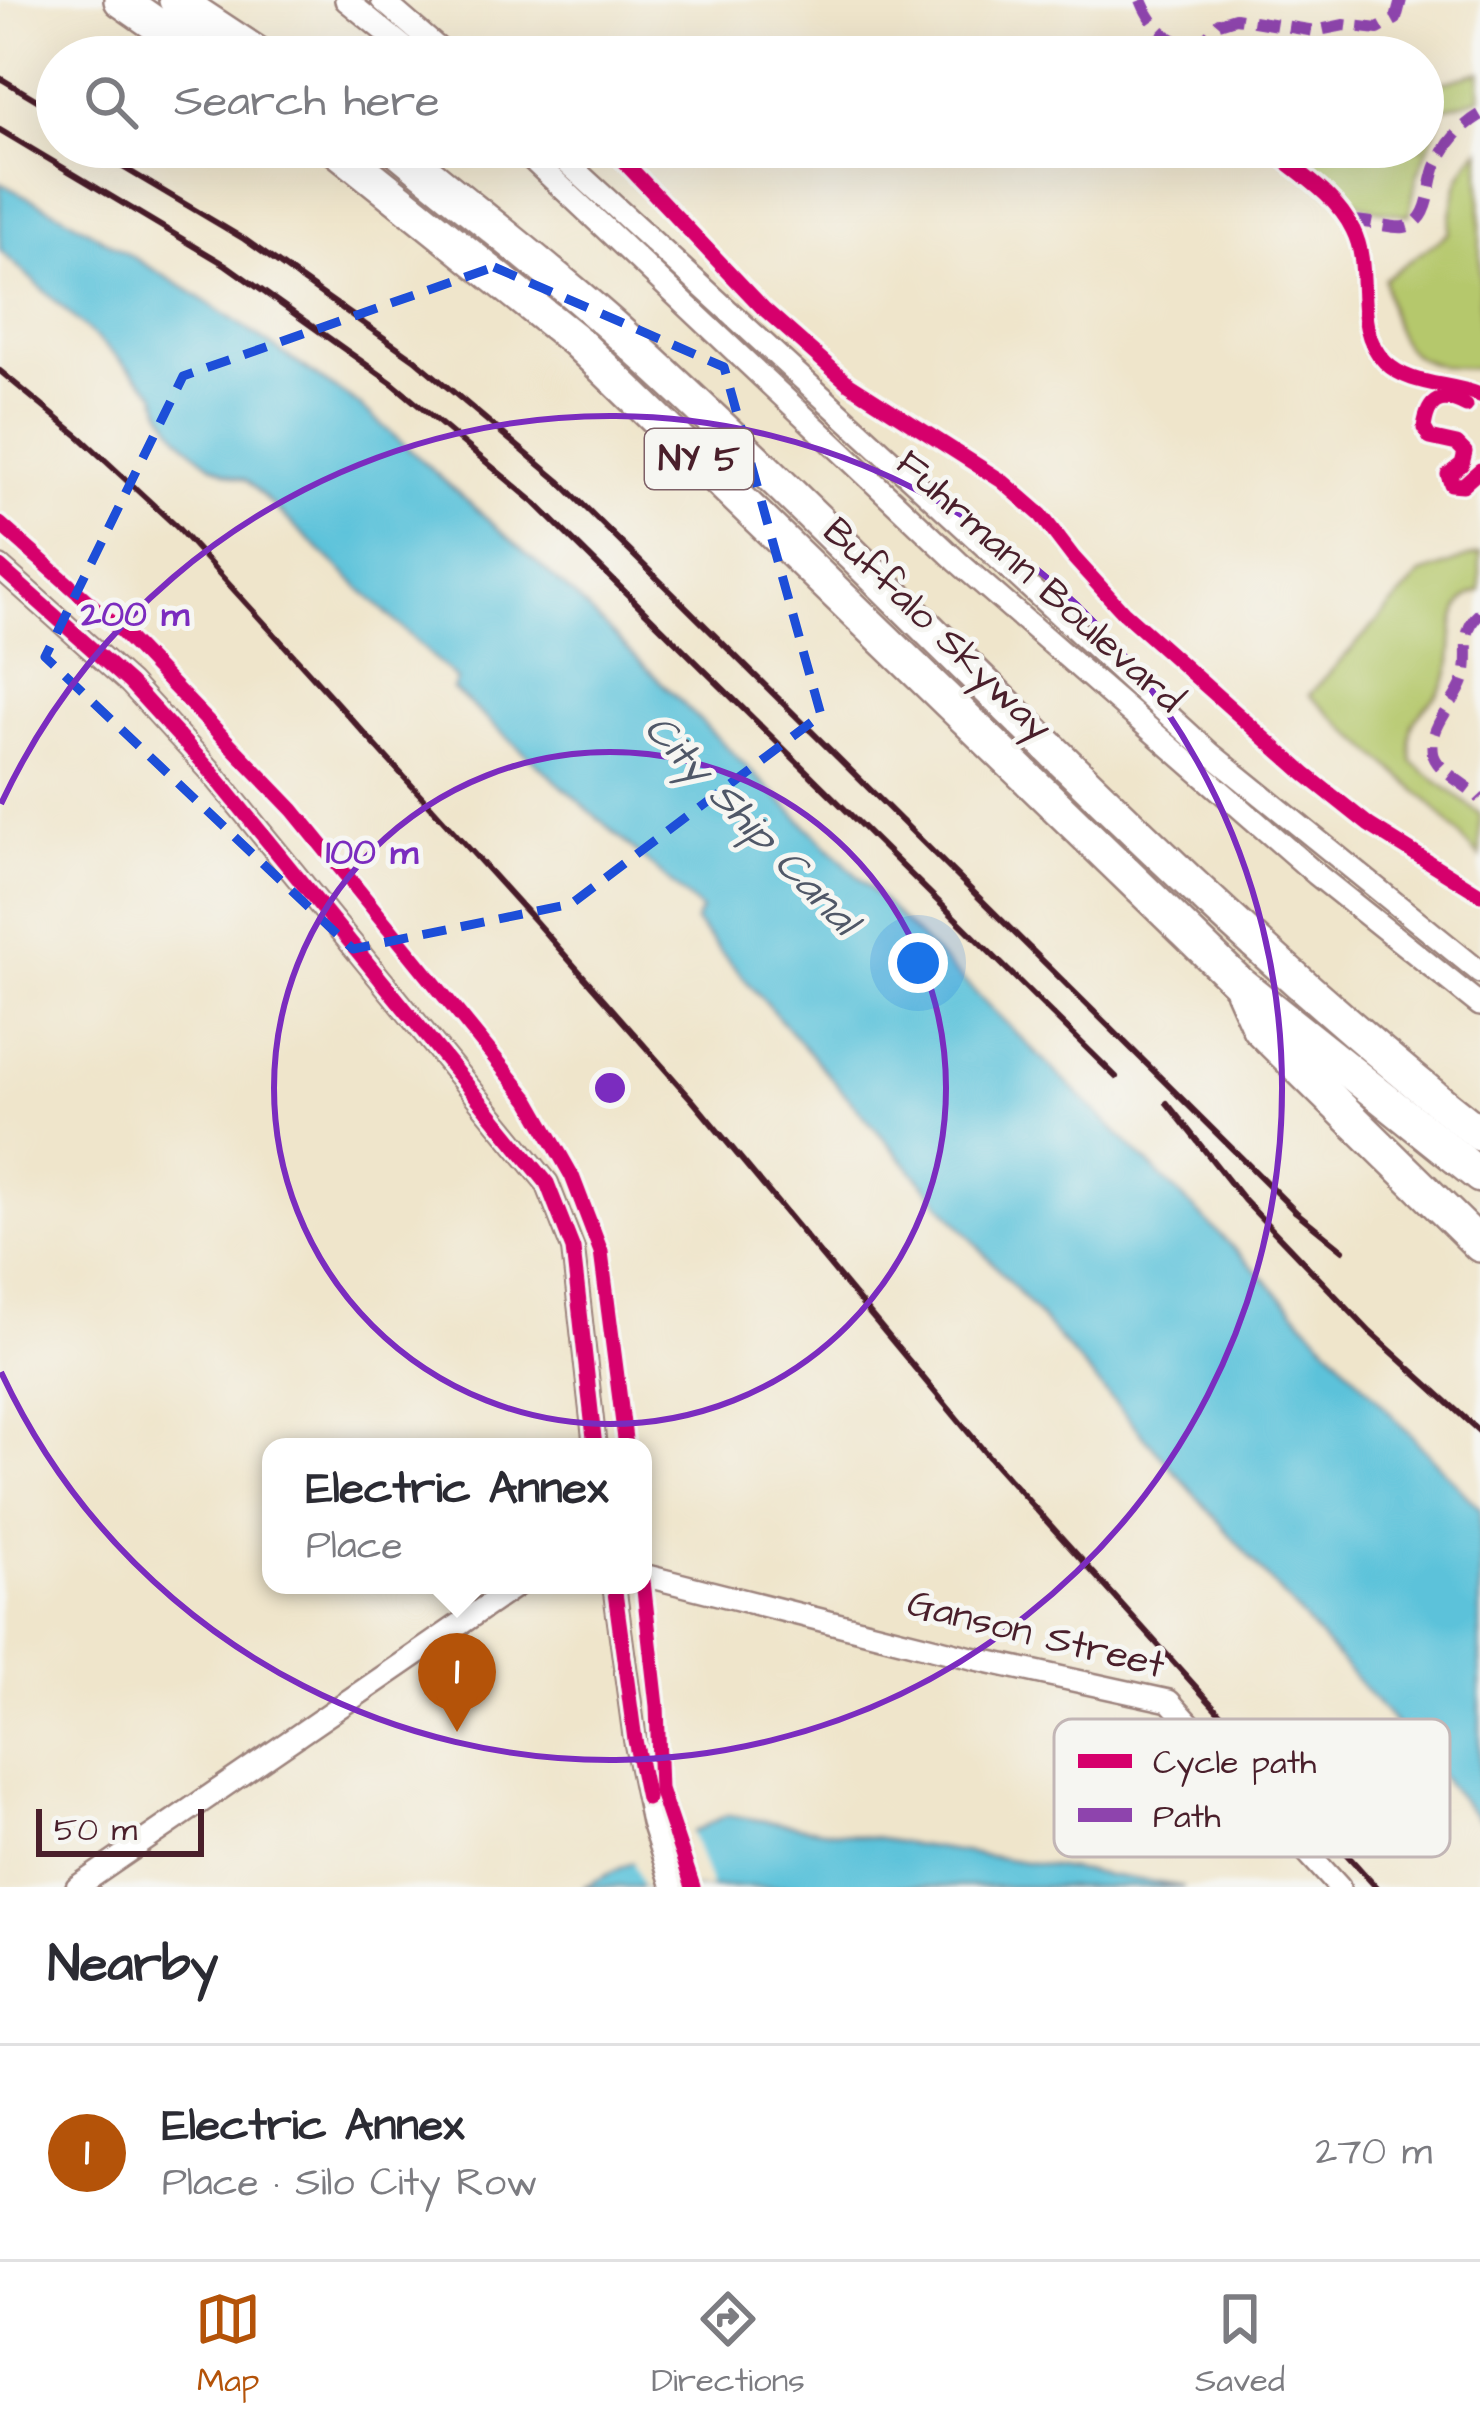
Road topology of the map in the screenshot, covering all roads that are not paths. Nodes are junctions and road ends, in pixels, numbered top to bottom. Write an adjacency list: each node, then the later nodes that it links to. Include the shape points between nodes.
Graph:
1 (121, 0): 5 (highway)
2 (176, 0): 6 (highway)
3 (346, 0): 7 (street)
4 (382, 0): 8 (street)
5 (173, 36)
6 (230, 36)
7 (390, 36)
8 (424, 36)
9 (360, 168): 15 (highway, Buffalo Skyway / NY 5, via 576,341)
10 (420, 168): 15 (highway, Buffalo Skyway / NY 5, via 610,325)
11 (541, 168): 14 (street, Fuhrmann Boulevard, via 958,562)
12 (572, 168): 14 (street, Fuhrmann Boulevard)
13 (0, 567): 24 (street, via 130,683 208,769 548,1183 573,1249)
14 (1204, 763): 16 (street, Fuhrmann Boulevard); 18 (street, Fuhrmann Boulevard, via 1316,874)
15 (1057, 780): 17 (highway, Buffalo Skyway / NY 5, via 1071,820); 19 (highway, Buffalo Skyway / NY 5, via 1097,794)
16 (1480, 972)
17 (1239, 983): 22 (highway, Buffalo Skyway / NY 5); 23 (highway, via 1258,1028)
18 (1480, 1005)
19 (1370, 1047): 20 (highway); 21 (highway, Buffalo Skyway / NY 5)
20 (1480, 1115)
21 (1480, 1134)
22 (1480, 1175)
23 (1480, 1245)
24 (594, 1438)
25 (652, 1577): 28 (street, Ganson Street, via 1169,1701)
26 (505, 1594): 30 (street)
27 (615, 1594): 31 (street, via 634,1740)
28 (1185, 1719)
29 (1312, 1857): 32 (street, Ganson Street)
30 (77, 1887)
31 (673, 1887)
32 (1339, 1887)

